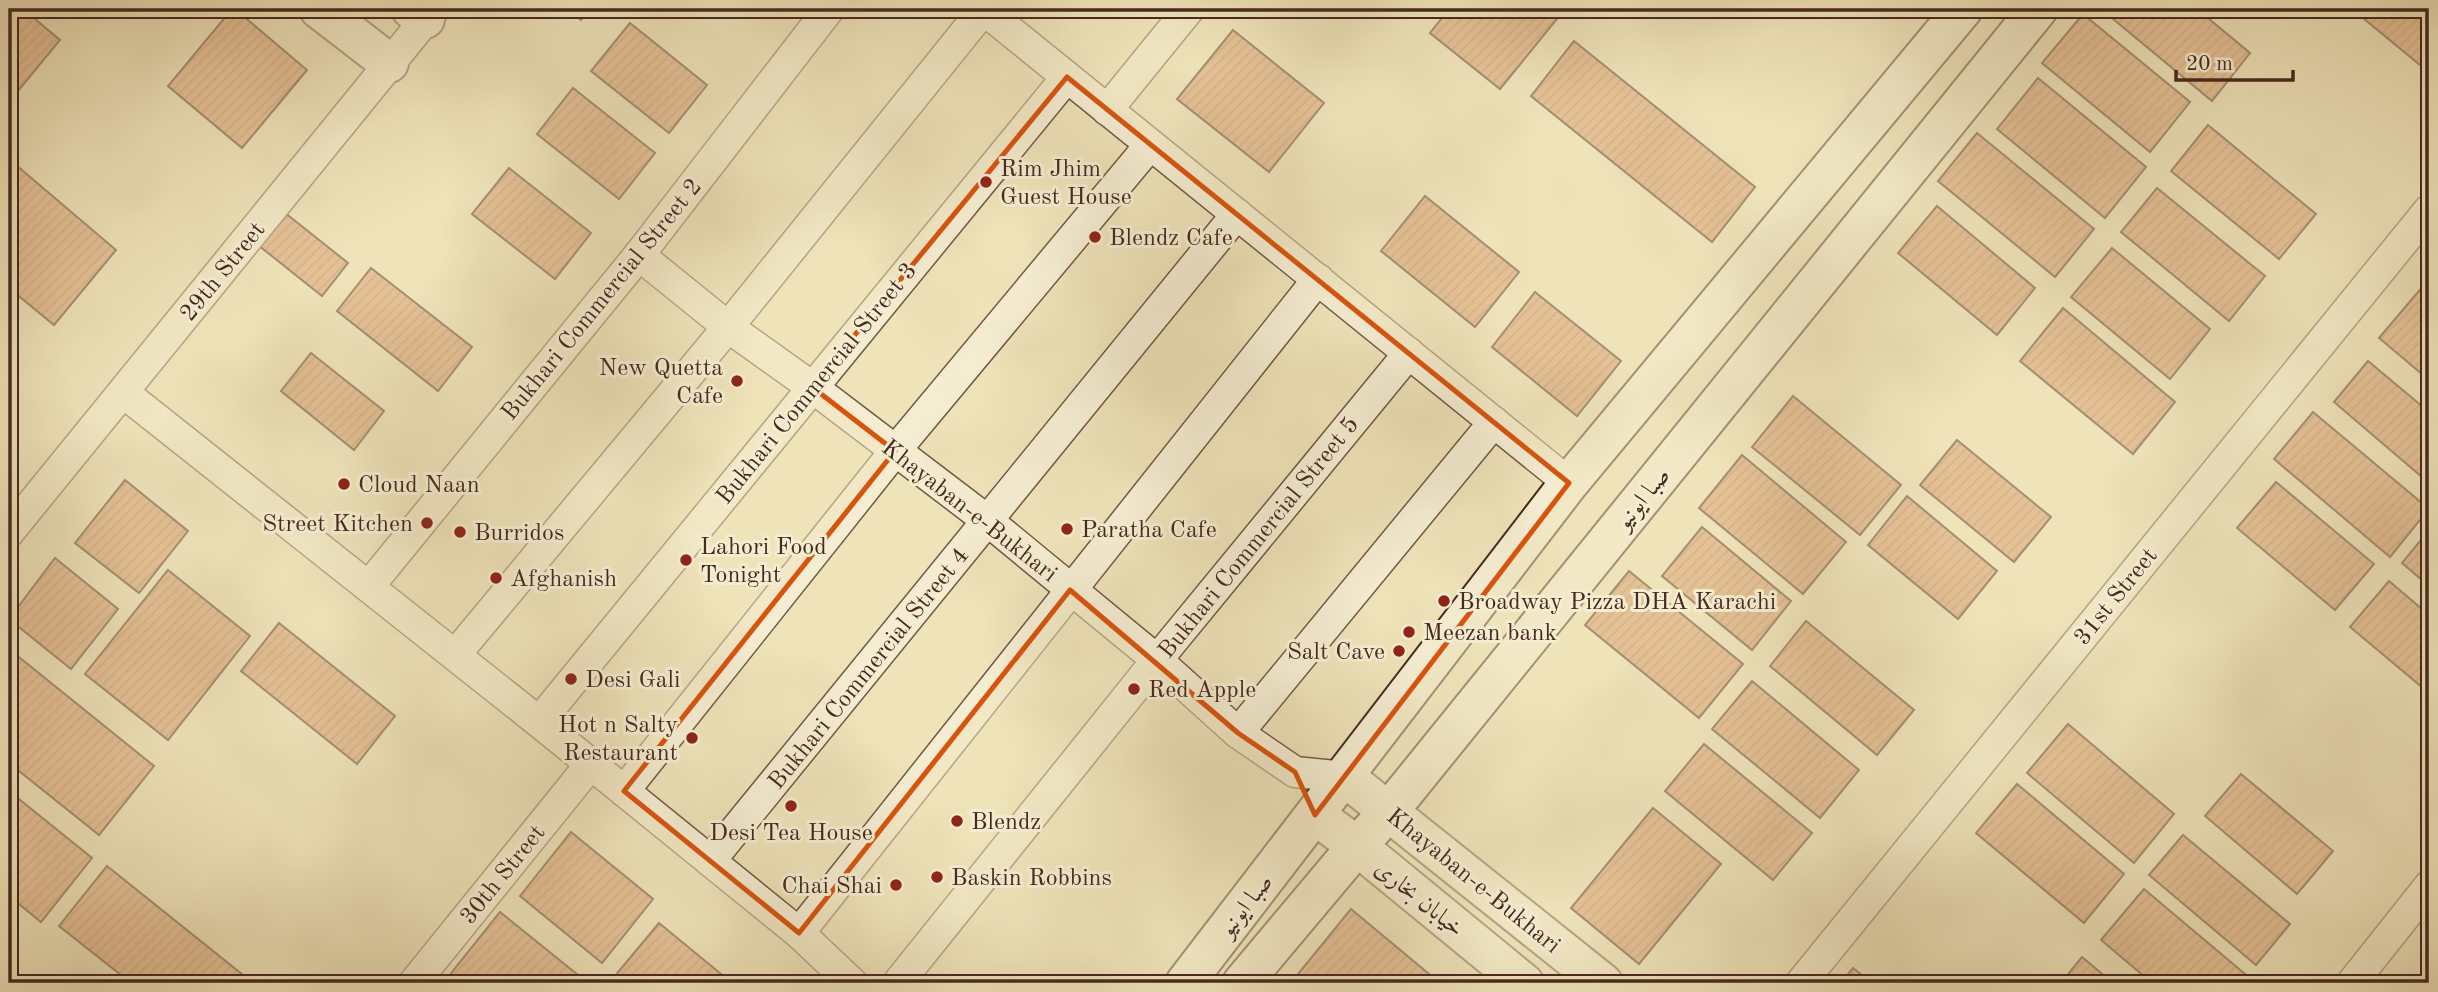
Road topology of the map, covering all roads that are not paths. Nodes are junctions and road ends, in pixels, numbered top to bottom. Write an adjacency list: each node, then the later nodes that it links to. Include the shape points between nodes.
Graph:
1 (319, 9): 8 (main road)
2 (829, 9): 14 (street, Bukhari Commercial Street 2)
3 (984, 9): 9 (street); 16 (street)
4 (1189, 9): 10 (street)
5 (1963, 9): 22 (main road, صبا ایونیو)
6 (2038, 9): 35 (main road, صبا ایونیو)
7 (423, 12): 8 (street, 29th Street)
8 (389, 63): 19 (street, 29th Street)
9 (1067, 77): 10 (street); 18 (street, Bukhari Commercial Street 3)
10 (1107, 110): 11 (street)
11 (1150, 145): 13 (street); 21 (street)
12 (2429, 210): 48 (street, 31st Street)
13 (1237, 214): 15 (street); 23 (street, Bukhari Commercial Street 4)
14 (639, 255): 16 (street, Khayaban-e-Bukhari); 25 (street, Bukhari Commercial Street 2)
15 (1318, 279): 17 (street); 26 (street)
16 (729, 327): 18 (street, Khayaban-e-Bukhari); 27 (street)
17 (1409, 353): 20 (street); 28 (street, Bukhari Commercial Street 5)
18 (812, 387): 21 (street, Khayaban-e-Bukhari); 29 (street, Bukhari Commercial Street 3)
19 (124, 393): 24 (street, 29th Street); 25 (street)
20 (1494, 422): 22 (street); 30 (street)
21 (895, 451): 23 (street, Khayaban-e-Bukhari); 34 (street)
22 (1569, 483): 33 (main road, صبا ایونیو)
23 (988, 521): 26 (street, Khayaban-e-Bukhari); 38 (street, Bukhari Commercial Street 4)
24 (9, 532)
25 (369, 586): 27 (street)
26 (1070, 590): 28 (street, Khayaban-e-Bukhari); 40 (street)
27 (455, 654): 29 (street)
28 (1157, 660): 30 (street, Khayaban-e-Bukhari); 43 (street, Bukhari Commercial Street 5)
29 (539, 722): 31 (street)
30 (1238, 733): 32 (street, Khayaban-e-Bukhari)
31 (590, 765): 34 (street); 41 (street, 30th Street)
32 (1295, 772): 33 (street); 36 (street)
33 (1345, 777): 35 (main road, Khayaban-e-Bukhari); 36 (main road, صبا ایونیو)
34 (624, 791): 38 (street)
35 (1389, 811): 37 (main road, صبا ایونیو); 47 (main road, Khayaban-e-Bukhari)
36 (1315, 815): 37 (main road, خیابان بخاری); 44 (main road, صبا ایونیو)
37 (1357, 846): 45 (main road, صبا ایونیو); 46 (main road, خیابان بخاری)
38 (710, 861): 40 (street)
39 (2429, 886): 49 (street)
40 (799, 933): 42 (street)
41 (414, 983)
42 (852, 983)
43 (898, 983)
44 (1185, 983)
45 (1242, 983)
46 (1524, 983)
47 (1603, 983)
48 (1801, 983)
49 (2352, 983)

